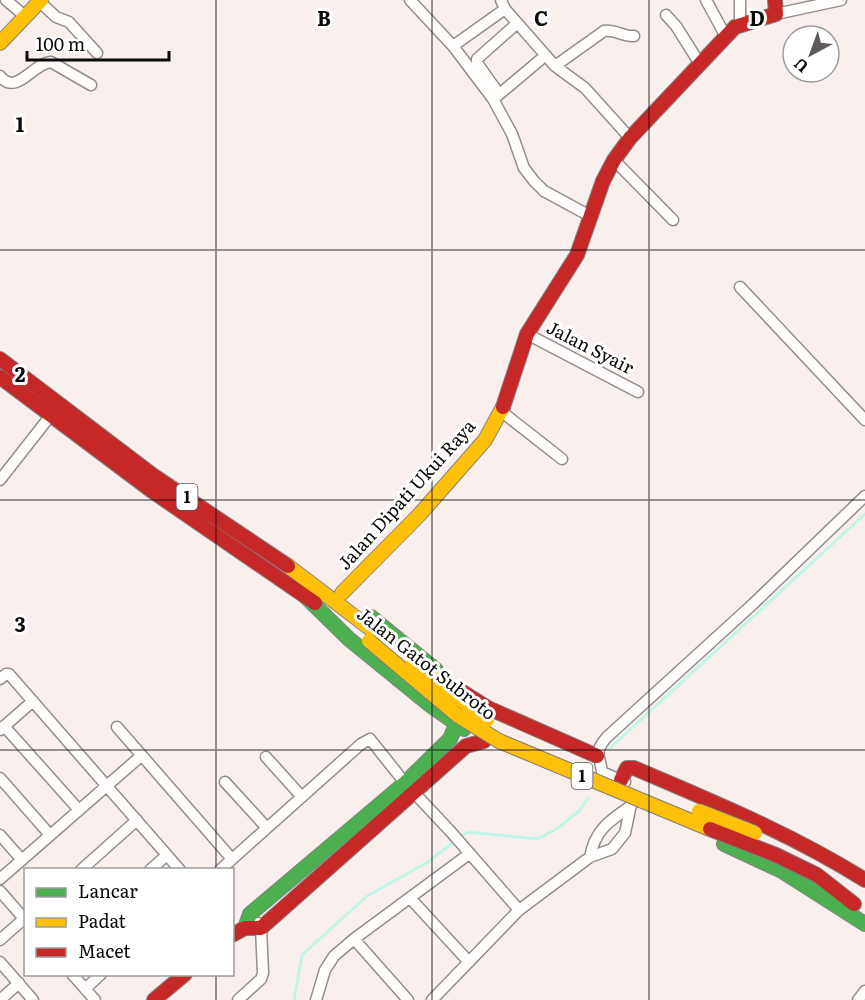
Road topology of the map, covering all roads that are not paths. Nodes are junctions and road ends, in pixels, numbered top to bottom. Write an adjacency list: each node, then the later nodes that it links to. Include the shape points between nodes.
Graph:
1 (5, 0): 8 (street); 11 (street)
2 (410, 0): 17 (street)
3 (706, 0): 14 (street)
4 (740, 0): 12 (street)
5 (841, 0): 9 (street, Jalan Dipati Ukui Raya)
6 (40, 1): 11 (main road); 18 (street, via 69,22)
7 (503, 4): 17 (street); 21 (street)
8 (0, 6)
9 (775, 7): 12 (main road, Jalan Dipati Ukui Raya)
10 (666, 15): 20 (street)
11 (26, 16): 16 (main road)
12 (740, 24): 14 (main road, Jalan Dipati Ukui Raya)
13 (513, 27): 24 (street, via 477,59)
14 (725, 35): 20 (main road, Jalan Dipati Ukui Raya)
15 (634, 36): 21 (street, via 604,31)
16 (0, 43)
17 (453, 46): 24 (street)
18 (97, 53)
19 (540, 60): 24 (street)
20 (700, 64): 25 (main road, Jalan Dipati Ukui Raya)
21 (555, 66): 25 (street, via 585,88)
22 (0, 76): 23 (street, via 14,84 51,62)
23 (91, 85)
24 (496, 97): 27 (street, via 524,168 534,181 544,191)
25 (630, 138): 26 (main road, Jalan Dipati Ukui Raya)
26 (614, 160): 27 (main road, Jalan Dipati Ukui Raya); 28 (street)
27 (590, 216): 30 (main road, Jalan Dipati Ukui Raya, via 577,255)
28 (673, 220)
29 (740, 287): 36 (street)
30 (527, 334): 33 (street, Jalan Syair); 34 (main road, Jalan Dipati Ukui Raya)
31 (0, 359): 40 (main road, Jalan Gatot Subroto / 1)
32 (0, 377): 35 (main road, Jalan Gatot Subroto / 1)
33 (638, 392)
34 (502, 412): 37 (street); 41 (main road, Jalan Dipati Ukui Raya, via 465,465)
35 (51, 415): 38 (street); 40 (main road, Jalan Gatot Subroto / 1, via 152,491)
36 (865, 420)
37 (562, 459)
38 (0, 480)
39 (865, 496): 49 (street, via 607,737)
40 (308, 590): 41 (main road); 44 (main road, via 332,625); 74 (main road, Jalan Gatot Subroto / 1, bridge, via 493,723 783,845)
41 (342, 594): 49 (main road, via 488,708)
42 (3, 676): 43 (street)
43 (33, 701): 45 (street); 56 (street)
44 (456, 725): 47 (main road); 57 (main road, via 454,734)
45 (2, 728): 60 (street)
46 (117, 728): 48 (street)
47 (484, 741): 54 (main road); 57 (main road, via 466,746)
48 (141, 756): 56 (street); 68 (street)
49 (597, 756): 51 (street)
50 (266, 757): 58 (street)
51 (602, 772): 53 (street); 54 (main road, via 597,781)
52 (0, 778): 64 (street)
53 (621, 780): 59 (street, via 633,791); 76 (main road, via 626,769 634,768 802,843)
54 (580, 781): 59 (main road)
55 (225, 782): 62 (street)
56 (107, 786): 60 (street); 61 (street)
57 (409, 788): 58 (street, via 370,739); 65 (street); 81 (main road); 86 (main road)
58 (302, 797): 62 (street)
59 (631, 804): 67 (street, via 609,821 593,841); 67 (street, via 625,833 612,849); 85 (main road, via 782,871)
60 (79, 810): 64 (street)
61 (137, 820): 66 (street); 70 (street)
62 (267, 828): 68 (street)
63 (0, 835): 69 (street)
64 (50, 835): 69 (street)
65 (466, 850): 79 (street); 80 (street)
66 (167, 855): 71 (street); 72 (street)
67 (591, 857): 80 (street)
68 (232, 859): 73 (street)
69 (22, 860): 75 (street)
70 (83, 868)
71 (152, 868)
72 (178, 868)
73 (222, 868)
74 (821, 870): 78 (main road, Jalan Gatot Subroto / 1); 82 (main road, Jalan Gatot Subroto / 1)
75 (0, 879)
76 (865, 880)
77 (0, 891): 83 (street)
78 (865, 892)
79 (410, 898): 88 (street); 91 (street)
80 (519, 910): 91 (street)
81 (250, 914): 86 (street); 87 (main road)
82 (865, 914)
83 (24, 918)
84 (24, 920): 89 (street)
85 (865, 924)
86 (261, 928): 87 (main road); 102 (street, via 261,979)
87 (236, 931)
88 (354, 939): 103 (street, via 325,970); 104 (street)
89 (0, 940)
90 (0, 962): 95 (street)
91 (469, 962): 105 (street)
92 (73, 976): 96 (street)
93 (100, 976): 96 (street)
94 (183, 976): 101 (main road)
95 (19, 983): 98 (street); 99 (street)
96 (85, 989): 100 (street)
97 (865, 991): 106 (street)
98 (0, 1000)
99 (33, 1000)
100 (94, 1000)
101 (154, 1000)
102 (238, 1000)
103 (317, 1000)
104 (408, 1000)
105 (432, 1000)
106 (858, 1000)

